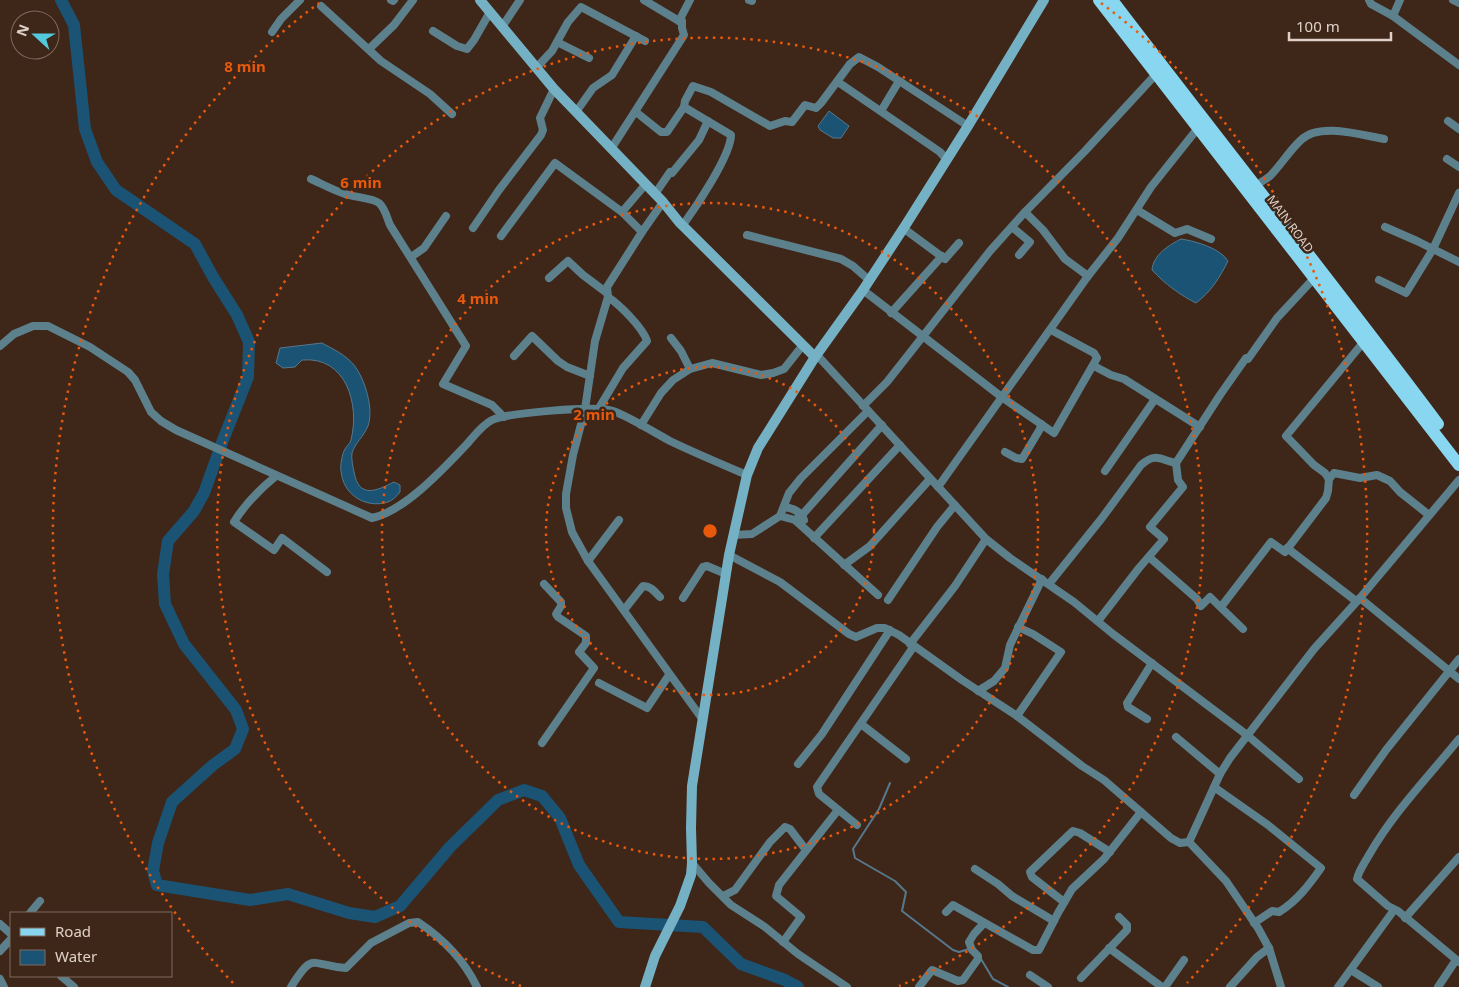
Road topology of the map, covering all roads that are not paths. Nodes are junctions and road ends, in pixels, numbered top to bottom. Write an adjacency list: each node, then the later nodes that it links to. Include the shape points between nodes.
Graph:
1 (300, 0): 20 (street)
2 (413, 0): 24 (street)
3 (480, 0): 15 (main road)
4 (520, 0): 18 (street)
5 (644, 0): 17 (street)
6 (690, 0): 17 (street)
7 (1044, 0): 39 (main road)
8 (1099, 0): 28 (main road, MAIN ROAD)
9 (1112, 0): 28 (main road, MAIN ROAD)
10 (1370, 0): 16 (street, via 1371,4)
11 (1400, 0): 16 (street)
12 (1453, 0): 13 (street)
13 (1459, 3)
14 (321, 6): 24 (street)
15 (490, 12): 18 (main road); 19 (street, via 467,49)
16 (1393, 16): 26 (street)
17 (679, 21): 35 (street, via 682,21 684,35)
18 (502, 26): 27 (main road)
19 (433, 31)
20 (272, 32)
21 (636, 36): 22 (street); 23 (street, via 581,7); 34 (street, via 612,75 593,88)
22 (645, 41)
23 (557, 42): 25 (street); 27 (street)
24 (369, 50): 36 (street)
25 (589, 58)
26 (1458, 62)
27 (536, 68): 31 (main road)
28 (1159, 70): 40 (main road, MAIN ROAD); 49 (main road, MAIN ROAD, via 1205,122); 55 (street)
29 (899, 81): 30 (street, via 859,57); 33 (street); 39 (street)
30 (838, 82): 32 (street, via 816,108 805,105 792,122 770,126 712,92 693,86); 33 (street)
31 (554, 89): 34 (main road); 60 (street, via 540,118 541,135)
32 (684, 107): 35 (street, via 667,132 661,132); 37 (street)
33 (881, 111): 45 (street)
34 (576, 112): 43 (main road)
35 (636, 112): 43 (street)
36 (452, 114)
37 (708, 121): 51 (street, via 699,140); 57 (street, via 731,137 727,152)
38 (1448, 121): 41 (street)
39 (968, 126): 45 (main road)
40 (1198, 128): 49 (main road, MAIN ROAD); 53 (street)
41 (1459, 129)
42 (1384, 139): 49 (street, via 1340,131 1323,130 1309,134)
43 (611, 149): 48 (main road)
44 (1446, 159): 46 (street)
45 (947, 160): 61 (main road)
46 (1459, 167)
47 (312, 179): 70 (street, via 331,189 374,199 381,205)
48 (645, 184): 51 (main road); 54 (street)
49 (1252, 189): 72 (main road, MAIN ROAD)
50 (1459, 193): 67 (street)
51 (655, 194): 52 (main road)
52 (663, 202): 57 (main road); 62 (street)
53 (1137, 210): 65 (street, via 1176,232 1187,228); 73 (street)
54 (622, 212): 62 (street); 64 (street, via 555,163)
55 (1025, 212): 58 (street); 73 (street, via 1065,259)
56 (446, 216): 70 (street, via 424,248)
57 (683, 225): 84 (main road)
58 (1012, 227): 68 (street, via 1030,242); 82 (street)
59 (1385, 227): 67 (street)
60 (473, 228)
61 (903, 228): 69 (street); 75 (main road)
62 (642, 232): 78 (street, via 607,287)
63 (747, 235): 75 (street, via 842,259)
64 (501, 236)
65 (1211, 239)
66 (959, 243): 69 (street, via 945,259)
67 (1433, 249): 71 (street); 76 (street, via 1406,293)
68 (1019, 255)
69 (942, 256): 79 (street)
70 (411, 257): 96 (street, via 466,346 443,384 492,405)
71 (1459, 262)
72 (1318, 274): 83 (main road, MAIN ROAD); 100 (street, via 1246,358)
73 (1088, 276): 80 (street)
74 (549, 278): 78 (street, via 568,261)
75 (869, 280): 77 (main road)
76 (1379, 280)
77 (862, 290): 79 (street); 87 (main road)
78 (608, 295): 90 (street, via 595,341); 93 (street, via 647,341 624,368)
79 (891, 313): 82 (street)
80 (1051, 330): 88 (street, via 1094,353 1097,358); 91 (street)
81 (671, 338): 89 (street)
82 (923, 338): 91 (street); 94 (street)
83 (1367, 338): 103 (main road, MAIN ROAD); 105 (main road, MAIN ROAD); 110 (street, via 1286,436)
84 (803, 345): 87 (main road); 89 (street, via 784,368 773,373 760,374 712,363)
85 (0, 346): 108 (street, via 14,334 33,326 48,326 90,347 128,372 151,412 176,430)
86 (514, 356): 90 (street, via 532,336 558,361)
87 (816, 356): 94 (street); 107 (main road, via 758,448)
88 (1094, 366): 92 (street, via 1124,379); 97 (street, via 1054,433)
89 (690, 369): 99 (street, via 661,393)
90 (590, 376): 95 (street)
91 (1003, 398): 97 (street); 112 (street)
92 (1155, 399): 100 (street); 106 (street)
93 (598, 408): 95 (street); 99 (street, via 613,411)
94 (866, 408): 98 (street); 114 (street, via 801,478)
95 (585, 409): 96 (street); 127 (street, via 573,455 566,508 572,532)
96 (504, 417): 108 (street, via 492,420 443,470 385,516 372,518 362,515)
97 (1041, 424): 102 (street, via 1022,459)
98 (882, 425): 101 (street); 115 (street)
99 (641, 426): 107 (street)
100 (1200, 427): 104 (street)
101 (900, 445): 109 (street); 122 (street)
102 (1005, 452)
103 (1459, 452)
104 (1176, 463): 126 (street, via 1178,480 1183,487 1150,527 1164,539); 131 (street, via 1155,456 1141,464 1102,518)
105 (1459, 465)
106 (1105, 471)
107 (747, 475): 121 (main road)
108 (276, 476): 129 (street, via 260,489 234,522 274,550 282,538)
109 (930, 479): 112 (street); 128 (street, via 870,546)
110 (1329, 480): 116 (street, via 1334,473 1360,478 1377,475 1390,481); 124 (street, via 1326,498)
111 (1459, 480): 116 (street)
112 (938, 487): 113 (street)
113 (955, 505): 123 (street); 137 (street)
114 (784, 506): 115 (street); 117 (street)
115 (802, 515): 119 (street); 120 (street)
116 (1429, 515): 136 (street)
117 (780, 516): 119 (street); 121 (street, via 752,534)
118 (619, 520): 127 (street)
119 (795, 520): 120 (street)
120 (806, 531): 122 (street)
121 (733, 535): 125 (main road)
122 (814, 538): 128 (street)
123 (986, 539): 131 (street); 144 (street)
124 (1288, 548): 136 (street); 138 (street, via 1285,552 1271,542)
125 (729, 554): 130 (main road); 143 (street, via 780,582 849,634 856,637 877,628)
126 (1149, 557): 138 (street, via 1202,606 1210,597); 140 (street)
127 (588, 561): 139 (street)
128 (844, 565): 133 (street)
129 (327, 572)
130 (726, 574): 135 (street, via 703,567); 154 (main road)
131 (1045, 581): 140 (street); 141 (street)
132 (544, 584): 159 (street, via 561,602 556,614 558,618 586,636 586,643 579,652 594,668)
133 (878, 595)
134 (660, 597): 139 (street, via 644,586)
135 (683, 598)
136 (1358, 599): 147 (street); 156 (street)
137 (888, 600)
138 (1221, 607): 142 (street)
139 (624, 610): 148 (street)
140 (1098, 621): 146 (street)
141 (1018, 627): 151 (street, via 1004,668 994,681); 152 (street, via 1061,652)
142 (1243, 629)
143 (890, 630): 144 (street); 161 (street, via 822,734)
144 (912, 645): 151 (street); 155 (street)
145 (1459, 659): 147 (street)
146 (1152, 663): 153 (street, via 1127,703); 156 (street)
147 (1449, 670): 149 (street); 165 (street)
148 (669, 675): 150 (street, via 647,708); 154 (street)
149 (1459, 679)
150 (599, 682)
151 (978, 691): 152 (street)
152 (1017, 716): 167 (street, via 1104,780)
153 (1147, 719)
154 (703, 720): 173 (main road, via 692,786)
155 (861, 724): 160 (street); 166 (street, via 817,787 820,794)
156 (1247, 735): 162 (street); 163 (street)
157 (1176, 737): 162 (street)
158 (1459, 740): 178 (street, via 1399,812 1358,872 1357,879)
159 (542, 743)
160 (906, 759)
161 (798, 764)
162 (1220, 774): 164 (street)
163 (1299, 779)
164 (1214, 787): 169 (street); 185 (street, via 1321,868 1286,908 1272,911)
165 (1354, 795)
166 (838, 810): 168 (street); 170 (street)
167 (1141, 812): 169 (street, via 1171,838 1180,843); 171 (street)
168 (857, 825)
169 (1188, 842): 185 (street, via 1226,881)
170 (806, 850): 175 (street, via 785,827 735,890); 189 (street, via 783,878 776,896 801,917)
171 (1110, 852): 177 (street, via 1072,889); 177 (street, via 1073,832 1030,872)
172 (1459, 857): 182 (street)
173 (692, 862): 175 (street); 204 (main road, via 680,906 655,956)
174 (975, 869): 183 (street)
175 (723, 896): 189 (street)
176 (40, 901): 179 (street)
177 (1064, 902): 183 (street)
178 (1394, 910): 182 (street); 195 (street)
179 (31, 912)
180 (946, 912): 184 (street, via 953,904)
181 (1119, 917): 190 (street, via 1128,928)
182 (1405, 918): 194 (street)
183 (1054, 921): 184 (street, via 1036,951)
184 (984, 922): 206 (street, via 969,942 978,959 963,980 932,970)
185 (1254, 923): 191 (street)
186 (0, 924): 187 (street)
187 (10, 933)
188 (10, 941): 192 (street)
189 (783, 942): 205 (street)
190 (1110, 948): 198 (street); 208 (street)
191 (1269, 948): 209 (street, via 1256,957); 210 (street)
192 (0, 951)
193 (1184, 960): 208 (street)
194 (1458, 961): 213 (street)
195 (1351, 970): 211 (street); 212 (street)
196 (1030, 975): 207 (street)
197 (62, 977): 201 (street)
198 (1082, 978)
199 (0, 979): 200 (street)
200 (4, 987)
201 (74, 987)
202 (291, 987): 203 (street, via 308,964 314,962 346,968 371,944 409,923 418,922 463,963)
203 (477, 987)
204 (645, 987)
205 (847, 987)
206 (919, 987)
207 (1048, 987)
208 (1164, 987)
209 (1230, 987)
210 (1281, 987)
211 (1338, 987)
212 (1378, 987)
213 (1438, 987)

